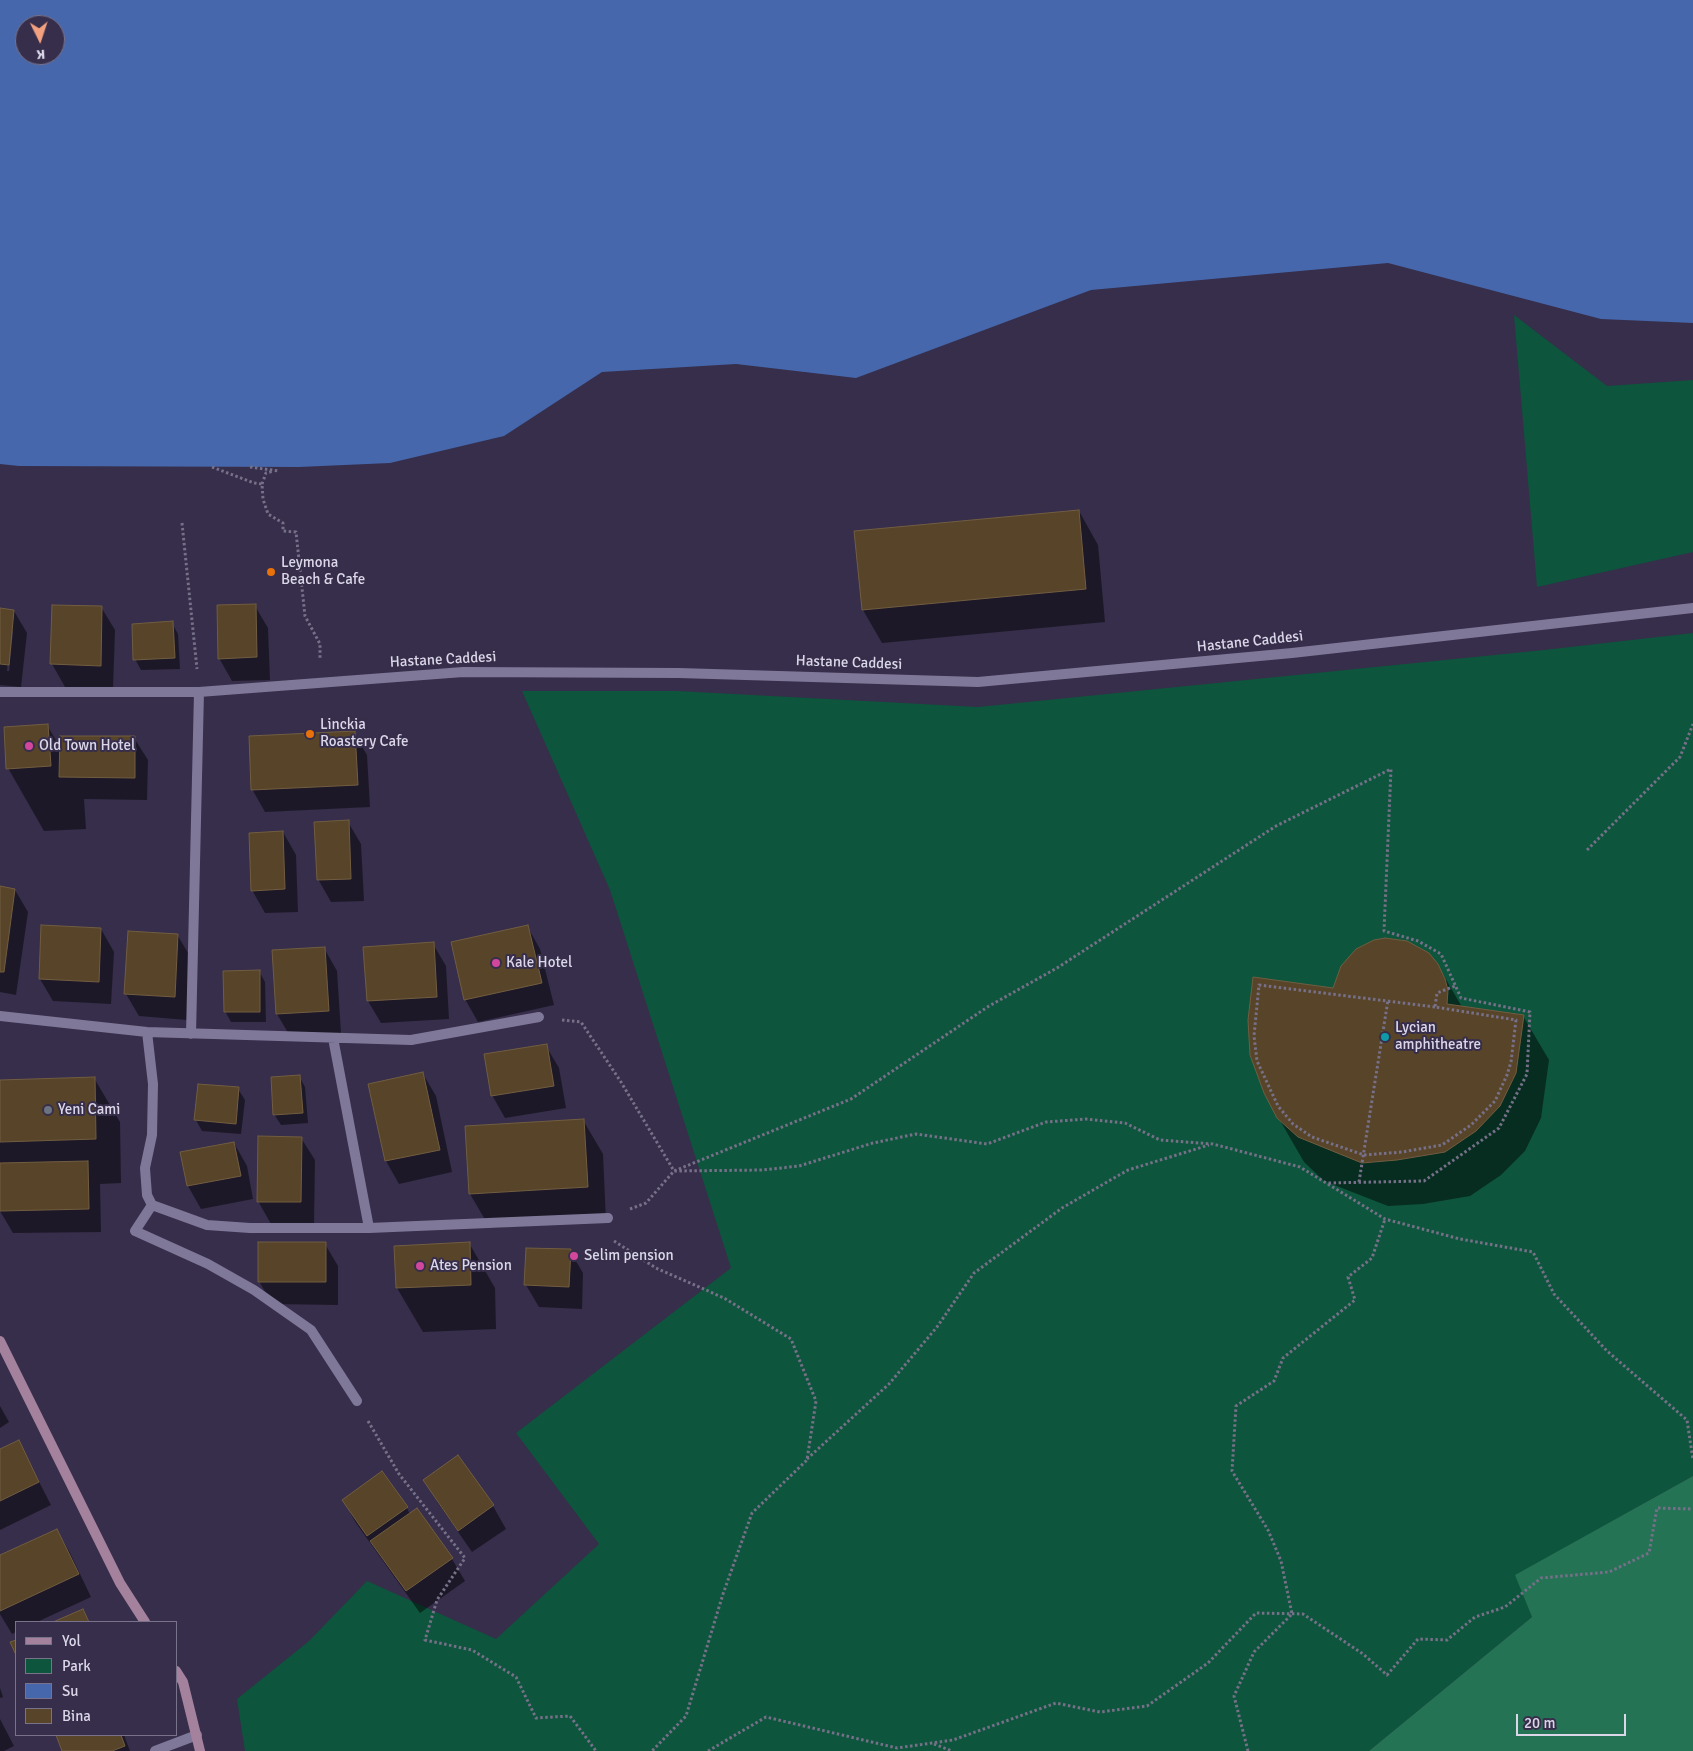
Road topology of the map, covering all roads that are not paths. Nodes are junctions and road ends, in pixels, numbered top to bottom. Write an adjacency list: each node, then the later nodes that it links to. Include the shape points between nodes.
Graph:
1 (1693, 608): 3 (street, Hastane Caddesi, via 1302,652 978,682 679,673 483,672)
2 (0, 692): 3 (street, Hastane Caddesi)
3 (199, 692): 7 (street)
4 (0, 1016): 6 (street)
5 (539, 1017): 8 (street, via 411,1040)
6 (147, 1032): 7 (street); 9 (street, via 153,1084 152,1135 145,1168 147,1195)
7 (191, 1034): 8 (street)
8 (333, 1038): 11 (street)
9 (152, 1205): 11 (street, via 207,1225); 13 (street, via 135,1230 208,1264 254,1290 311,1330)
10 (608, 1218): 11 (street)
11 (369, 1228)
12 (0, 1342): 14 (main road, via 120,1582)
13 (356, 1401)
14 (144, 1621)
15 (178, 1675): 16 (main road, via 183,1682)
16 (196, 1735): 17 (street); 18 (main road)
17 (155, 1751)
18 (200, 1751)

